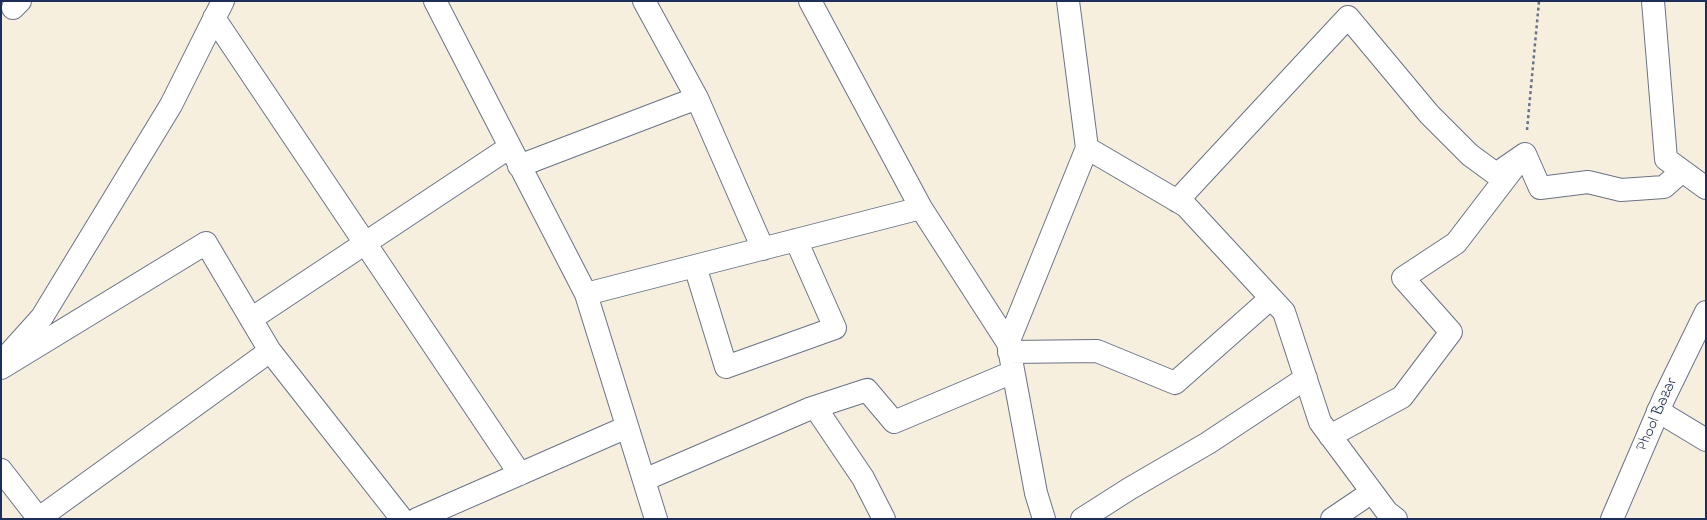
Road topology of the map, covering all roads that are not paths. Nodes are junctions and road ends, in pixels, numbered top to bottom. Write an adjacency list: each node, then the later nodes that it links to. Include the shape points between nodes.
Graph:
1 (644, 1): 7 (street)
2 (810, 1): 15 (street)
3 (1068, 1): 9 (street)
4 (1653, 1): 12 (street, via 1666,159)
5 (440, 3): 8 (street)
6 (218, 9): 17 (street); 26 (street, via 171,105 42,317)
7 (697, 98): 11 (street); 18 (street)
8 (510, 147): 11 (street); 17 (street)
9 (1087, 148): 14 (street); 25 (street)
10 (1525, 154): 12 (street, via 1540,188 1588,182 1621,190 1664,187); 14 (street, via 1496,174 1477,160 1429,114 1348,17); 32 (street, via 1456,243 1403,278 1451,332 1402,397)
11 (519, 166): 20 (street)
12 (1682, 171): 13 (street)
13 (1706, 188)
14 (1177, 201): 21 (street, via 1186,206)
15 (921, 208): 16 (street); 25 (street)
16 (796, 240): 18 (street); 19 (street, via 836,328 726,367)
17 (365, 243): 23 (street); 35 (street)
18 (763, 249): 19 (street)
19 (695, 266): 20 (street)
20 (586, 294): 31 (street)
21 (1271, 298): 25 (street, via 1175,383 1097,351); 28 (street, via 1284,312)
22 (1706, 312): 30 (street, Phool Bazar)
23 (251, 319): 24 (street); 27 (street, via 206,243)
24 (270, 351): 38 (street); 39 (street)
25 (1010, 356): 29 (street, via 894,422 867,390); 43 (street, via 1036,493)
26 (1, 363)
27 (1, 368)
28 (1306, 378): 32 (street, via 1320,422); 44 (street, via 1208,443)
29 (816, 407): 36 (street); 42 (street, via 863,478)
30 (1658, 411): 33 (street); 47 (street, Phool Bazar)
31 (627, 427): 35 (street); 36 (street)
32 (1330, 436): 37 (street)
33 (1706, 440)
34 (1, 470): 38 (street)
35 (520, 474): 40 (street)
36 (644, 480): 41 (street)
37 (1372, 492): 45 (street); 46 (street, via 1387,512)
38 (38, 519)
39 (402, 519)
40 (416, 519)
41 (656, 519)
42 (884, 519)
43 (1044, 519)
44 (1082, 519)
45 (1332, 519)
46 (1396, 519)
47 (1612, 519)

